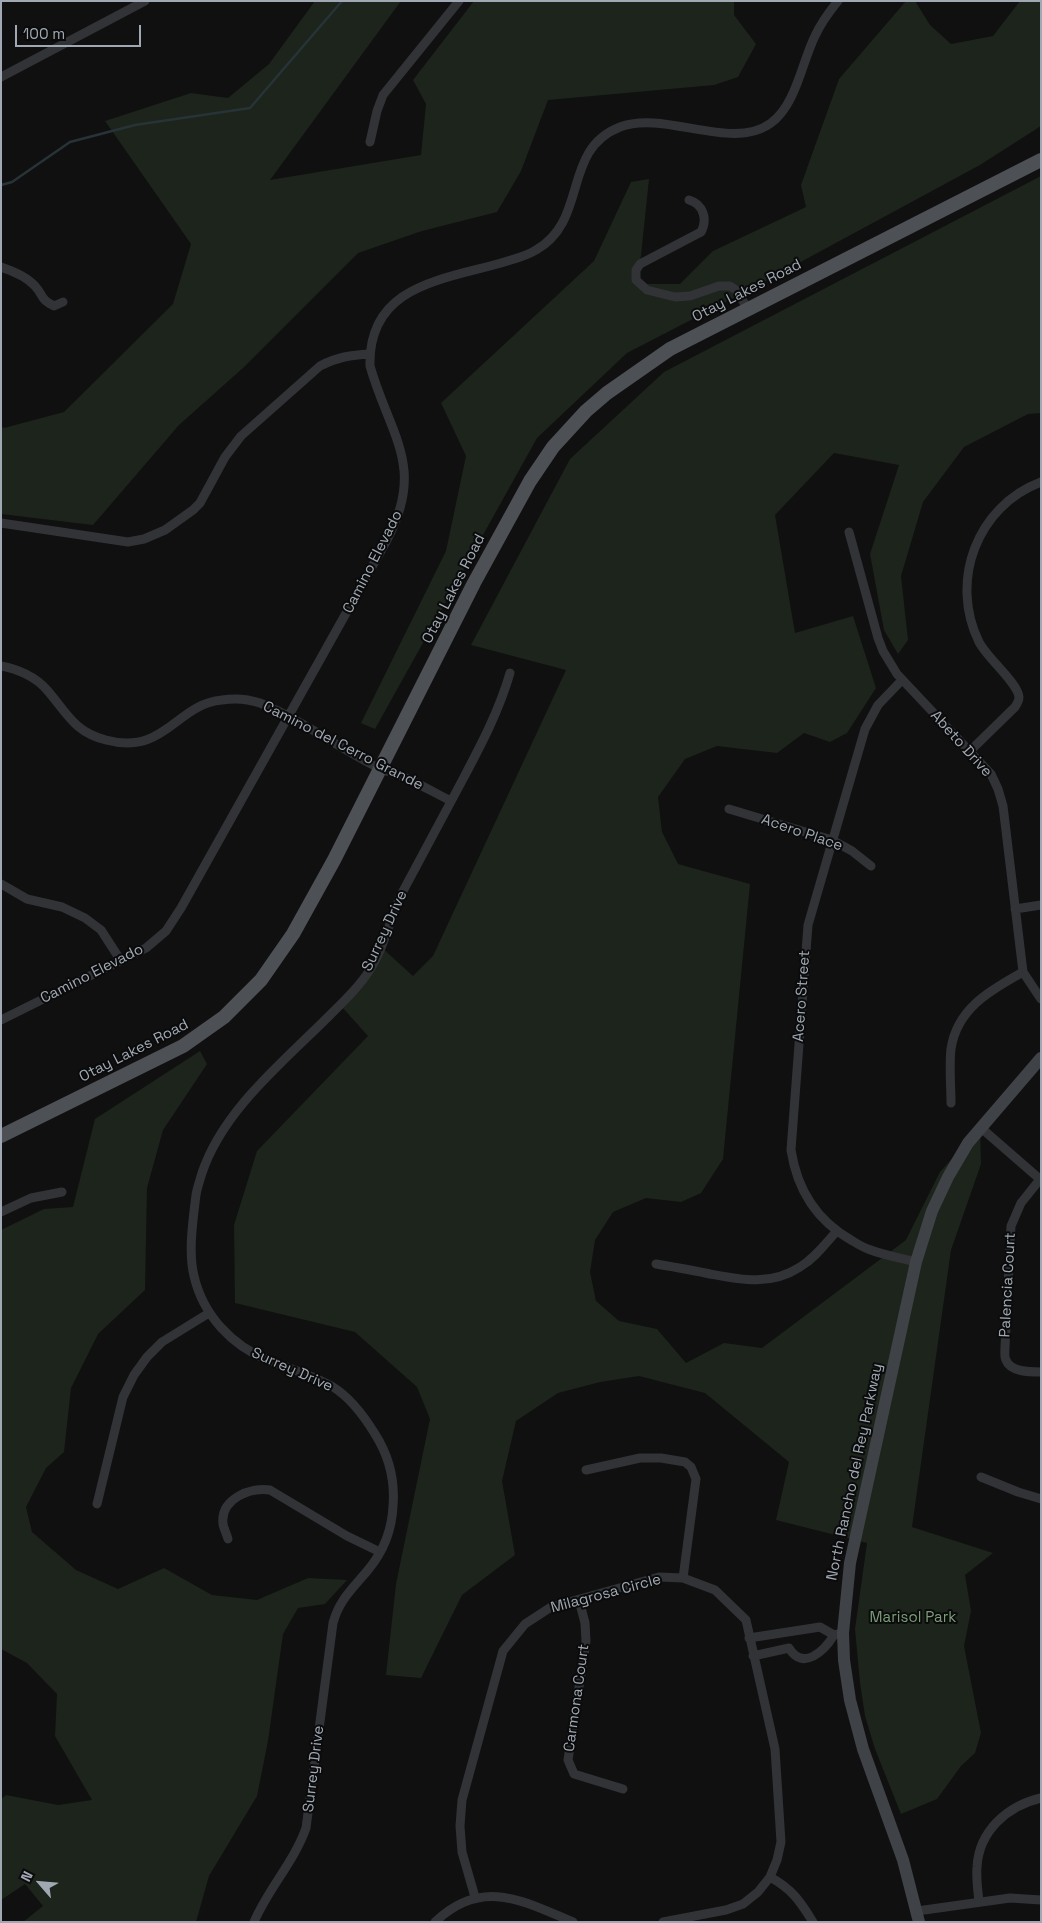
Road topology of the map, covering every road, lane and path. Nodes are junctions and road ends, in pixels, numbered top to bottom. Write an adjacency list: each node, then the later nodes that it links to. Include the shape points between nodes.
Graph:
1 (145, 1): 4 (street)
2 (459, 1): 5 (street, via 383,95)
3 (838, 1): 11 (street, Camino Elevado, via 815,35 789,102 770,124 746,133 640,123 610,132 596,142 585,157 568,214 546,243 526,256 426,284 404,294 381,319 373,336)
4 (1, 77)
5 (370, 142)
6 (1041, 160): 10 (main road, Otay Lakes Road)
7 (689, 200): 10 (street, via 703,212 701,232 640,264 636,280 647,290 675,297 730,286)
8 (1, 267): 9 (street, via 35,286 44,301 54,306)
9 (63, 302)
10 (748, 309): 20 (main road, Otay Lakes Road, via 670,349 607,393 553,447 474,582)
11 (370, 354): 13 (street, via 350,355 320,366 241,436 225,457 200,503 185,518 165,530 128,542); 18 (street, Camino Elevado, via 372,375 403,459 405,486 402,506 395,525)
12 (1041, 482): 19 (street, via 1022,490 997,512 982,531 970,561 966,592 975,633 990,660 1017,690 1019,699 1016,707)
13 (1, 523)
14 (849, 532): 17 (street, Abeto Drive, via 878,638)
15 (1, 666): 18 (street, Camino del Cerro Grande, via 22,672 47,689 66,716 80,728 97,738 116,742 144,742 163,733 188,713 216,700 259,703)
16 (510, 673): 21 (street, Surrey Drive, via 488,732)
17 (902, 680): 19 (street, Abeto Drive); 23 (street, Acero Street, via 878,705 865,730)
18 (288, 717): 20 (street, Camino del Cerro Grande); 28 (street, Camino Elevado, via 173,922 152,944)
19 (970, 750): 27 (street, Abeto Drive, via 991,774 1003,806)
20 (381, 769): 21 (street, Camino del Cerro Grande); 35 (main road, Otay Lakes Road, via 284,950 236,1006 183,1046)
21 (452, 801): 42 (street, Surrey Drive, via 400,896 372,967 341,1004 231,1116 208,1156 196,1192 190,1254 196,1285)
22 (729, 809): 23 (street, Acero Place)
23 (832, 840): 24 (street, Acero Place); 39 (street, Acero Street, via 808,925 791,1150 796,1174 805,1194)
24 (871, 866)
25 (1, 884): 28 (street, via 27,899 86,918 101,930)
26 (1041, 905): 27 (street)
27 (1016, 909): 29 (street, Abeto Drive)
28 (120, 961): 31 (street, Camino Elevado)
29 (1023, 972): 30 (street, Abeto Drive); 33 (street, via 984,995 960,1022 951,1048)
30 (1041, 999)
31 (1, 1020)
32 (1041, 1058): 34 (street, North Rancho del Rey Parkway)
33 (951, 1103)
34 (980, 1128): 36 (street); 40 (street, North Rancho del Rey Parkway, via 957,1160 939,1195)
35 (1, 1136)
36 (1040, 1179): 43 (street, Palencia Court, via 1020,1203 1011,1226 1005,1360 1011,1367)
37 (62, 1192): 38 (street, via 31,1198)
38 (1, 1212)
39 (836, 1232): 40 (street, Acero Street, via 866,1249); 41 (street, via 800,1268 766,1280 749,1281)
40 (916, 1262): 53 (street, North Rancho del Rey Parkway, via 850,1562)
41 (656, 1264)
42 (209, 1313): 47 (street, via 162,1342 134,1375 123,1397); 49 (street, Surrey Drive, via 224,1332 243,1347 336,1388 366,1418 385,1452 393,1483 392,1518)
43 (1041, 1372)
44 (586, 1470): 50 (street, via 640,1458 669,1459 685,1462 691,1467 696,1479)
45 (980, 1477): 46 (street)
46 (1041, 1498)
47 (97, 1504)
48 (228, 1539): 49 (street, via 223,1523 228,1507 242,1494 264,1489)
49 (380, 1552): 64 (street, Surrey Drive, via 347,1594 335,1616 306,1828 295,1854 270,1890)
50 (682, 1578): 51 (street, Milagrosa Circle, via 659,1577); 54 (street, Milagrosa Circle, via 715,1590 746,1620)
51 (579, 1600): 57 (street, Carmona Court, via 586,1641 568,1760 574,1774); 60 (street, Milagrosa Circle, via 551,1607 538,1615 503,1651 462,1800 462,1852)
52 (787, 1632): 53 (street, via 820,1627); 54 (street); 55 (street)
53 (838, 1634): 55 (street, via 814,1657 797,1656); 63 (street, North Rancho del Rey Parkway, via 863,1749 903,1860)
54 (749, 1638): 56 (street, Milagrosa Circle)
55 (790, 1648): 56 (street)
56 (754, 1656): 59 (street, Milagrosa Circle, via 776,1749 781,1842)
57 (623, 1789)
58 (1041, 1798): 62 (street, via 1008,1812 988,1832 978,1858)
59 (770, 1876): 67 (street, Milagrosa Circle, via 758,1892 738,1906); 68 (street, via 798,1897)
60 (475, 1897): 65 (street, via 452,1908); 66 (street, via 502,1896)
61 (1041, 1900): 62 (street, via 1010,1898)
62 (979, 1902): 63 (street)
63 (918, 1916)
64 (254, 1922)
65 (435, 1922)
66 (573, 1922)
67 (663, 1922)
68 (813, 1922)

